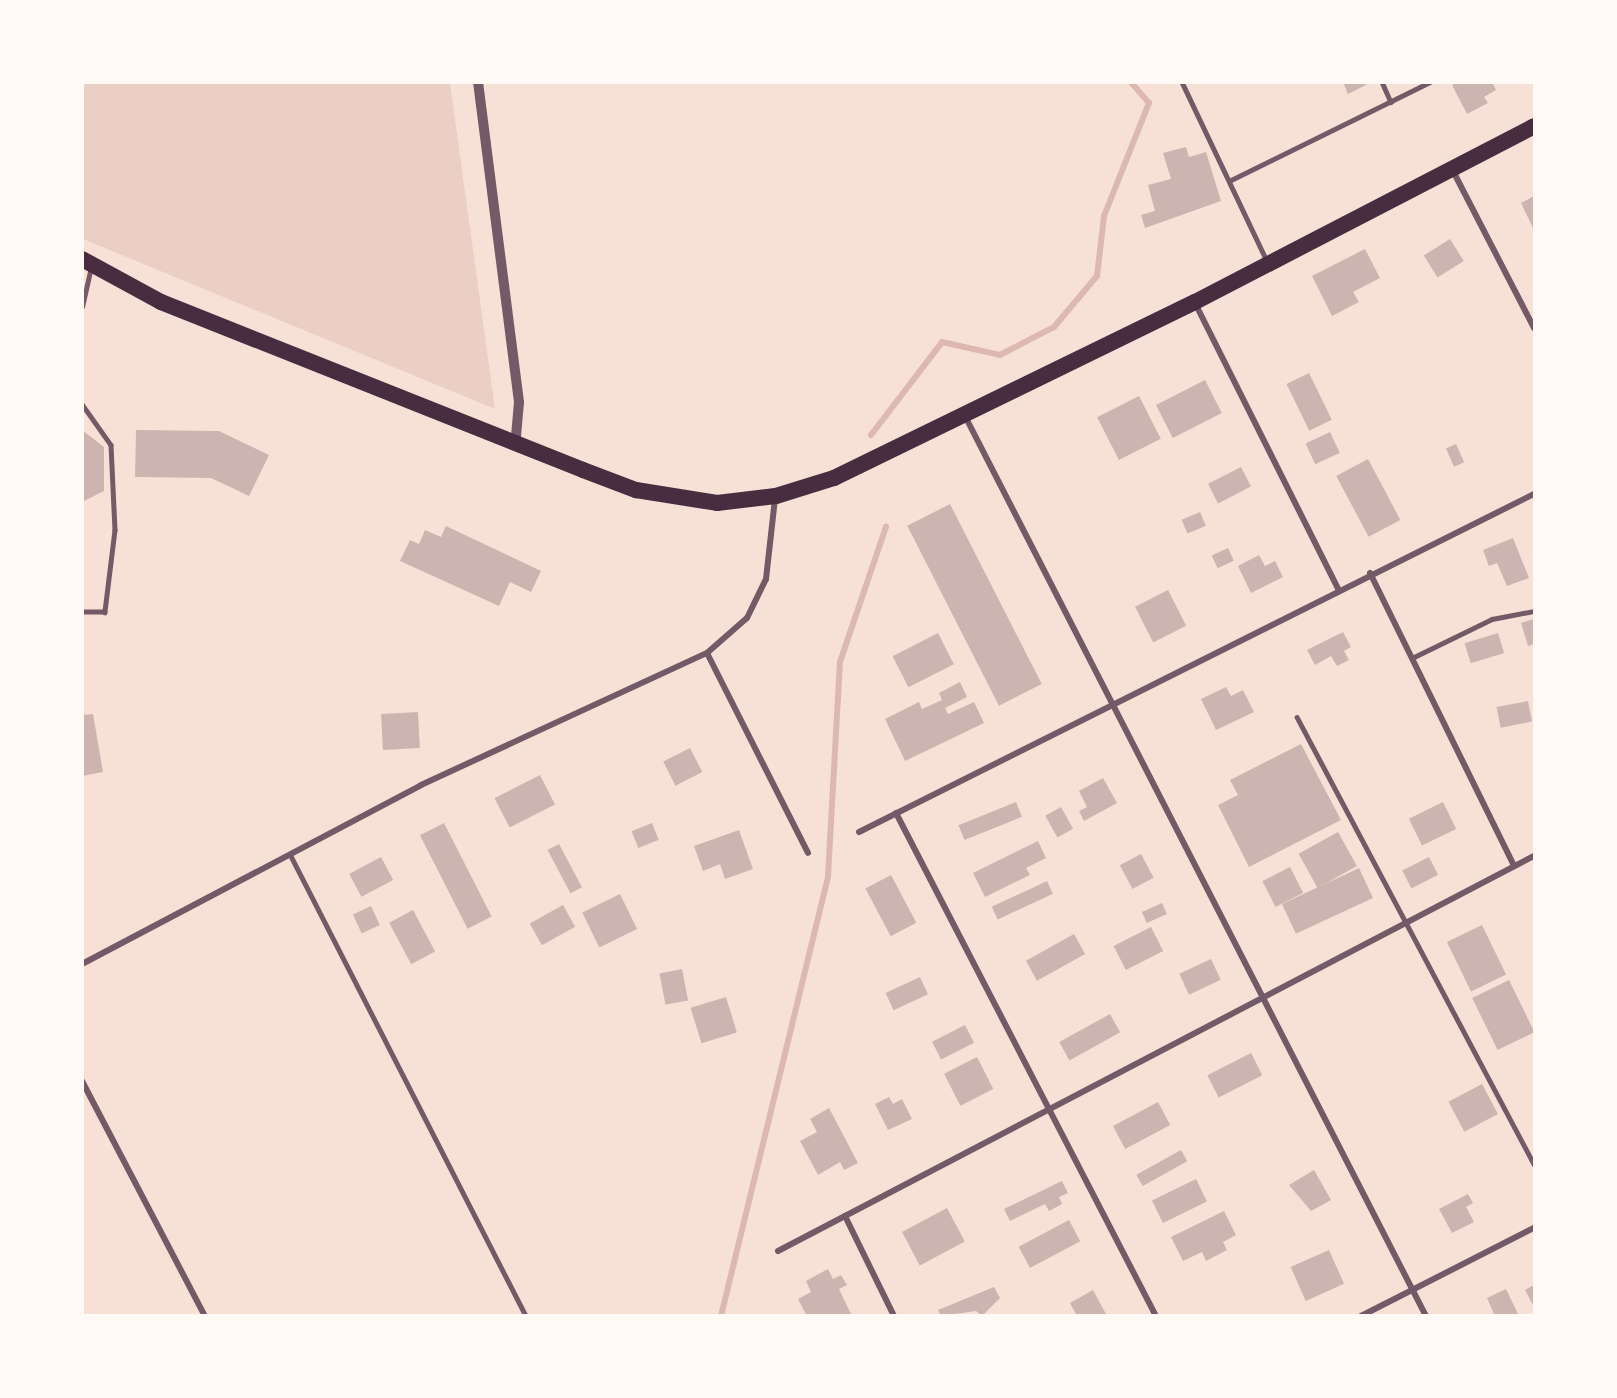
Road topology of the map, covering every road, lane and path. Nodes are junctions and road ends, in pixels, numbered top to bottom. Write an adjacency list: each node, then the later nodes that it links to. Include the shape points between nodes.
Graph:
1 (478, 82): 17 (street, via 519,402)
2 (1182, 82): 9 (lane)
3 (1382, 82): 6 (lane)
4 (1430, 82): 5 (lane)
5 (1419, 85): 6 (lane)
6 (1391, 102): 9 (lane)
7 (1534, 126): 8 (highway)
8 (1452, 169): 11 (highway); 14 (street)
9 (1229, 181): 11 (lane)
10 (87, 261): 13 (lane); 17 (highway, via 161,302)
11 (1267, 262): 12 (highway)
12 (1195, 302): 16 (highway); 21 (street)
13 (82, 307)
14 (1534, 328)
15 (82, 404): 23 (lane, via 111,445 115,530 105,612)
16 (964, 415): 19 (highway, via 834,478); 26 (street)
17 (516, 440): 19 (highway, via 636,490 683,500)
18 (1534, 494): 20 (street)
19 (776, 496): 24 (street, via 766,579 747,618)
20 (1370, 573): 21 (street); 25 (street)
21 (1338, 589): 26 (street)
22 (1534, 611): 25 (lane, via 1492,619)
23 (82, 612)
24 (707, 653): 30 (street); 31 (street, via 421,785)
25 (1412, 657): 33 (street)
26 (1111, 706): 28 (street); 36 (street)
27 (1298, 717): 34 (lane)
28 (896, 813): 29 (street); 38 (street)
29 (859, 832)
30 (808, 853)
31 (290, 855): 35 (street); 45 (lane)
32 (1534, 856): 33 (street)
33 (1514, 866): 34 (street)
34 (1405, 922): 36 (street); 39 (lane)
35 (82, 964)
36 (1260, 996): 38 (street); 43 (street)
37 (82, 1081): 44 (street)
38 (1051, 1107): 40 (street); 47 (street)
39 (1534, 1164)
40 (844, 1216): 42 (street); 46 (street)
41 (1534, 1228): 43 (street)
42 (778, 1251)
43 (1412, 1289): 48 (street); 49 (street)
44 (205, 1316)
45 (526, 1316)
46 (894, 1316)
47 (1156, 1316)
48 (1361, 1316)
49 (1426, 1316)

